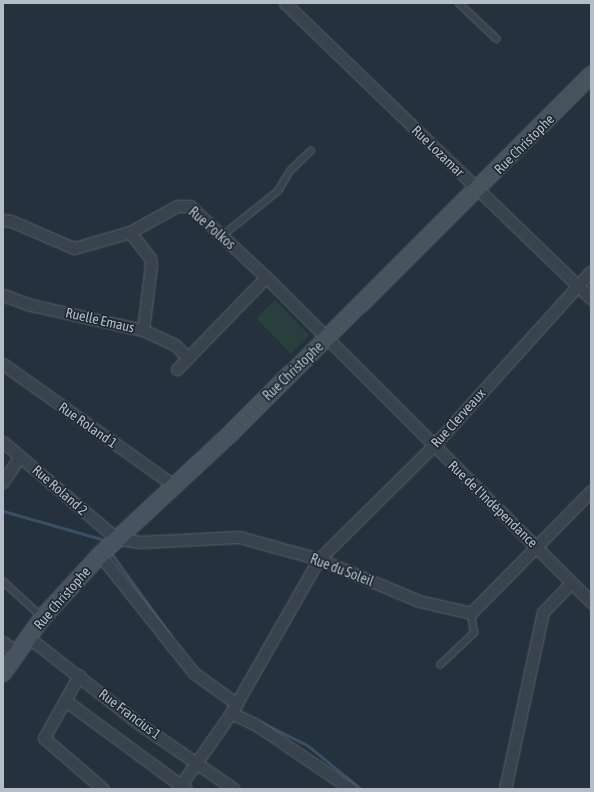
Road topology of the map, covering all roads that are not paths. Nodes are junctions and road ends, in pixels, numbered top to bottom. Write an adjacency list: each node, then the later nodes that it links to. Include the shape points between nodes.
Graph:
1 (286, 3): 6 (street, Rue Lozamar)
2 (459, 3): 3 (lane)
3 (497, 39)
4 (591, 76): 6 (street, Rue Christophe)
5 (311, 151): 9 (lane, via 290,171 278,191)
6 (478, 190): 12 (street, Rue Lozamar); 16 (street, Rue Christophe)
7 (3, 220): 8 (street, Rue Polkos, via 11,221 74,248)
8 (130, 232): 9 (street, Rue Polkos, via 177,206 190,206); 15 (street, Ruelle Emaus, via 150,258 152,265)
9 (222, 236): 11 (street, Rue Polkos)
10 (591, 271): 12 (street, Rue Clerveaux)
11 (266, 277): 16 (street, Rue Polkos); 17 (street)
12 (578, 284): 14 (street, Rue Lozamar); 21 (street, Rue Clerveaux)
13 (3, 295): 15 (street, Ruelle Emaus, via 31,305)
14 (591, 298)
15 (143, 330): 17 (street, via 175,345)
16 (327, 338): 21 (street, Rue de l'Indépendance); 24 (street, Rue Christophe)
17 (188, 358): 19 (street)
18 (3, 364): 24 (street, Rue Roland 1)
19 (177, 369)
20 (3, 442): 22 (street, Rue Roland 2)
21 (434, 445): 27 (street, Rue de l'Indépendance); 29 (street, Rue Clerveaux)
22 (20, 456): 23 (street); 26 (street, Rue Roland 2)
23 (3, 482)
24 (173, 485): 26 (street, Rue Christophe)
25 (591, 491): 27 (street)
26 (117, 539): 28 (street, Rue Christophe); 29 (street, Rue du Soleil, via 140,542 239,537)
27 (537, 546): 31 (street, Rue de l'Indépendance); 33 (street)
28 (100, 555): 34 (street, Rue Christophe); 42 (street, via 194,673)
29 (319, 559): 33 (street, Rue du Soleil, via 419,601); 42 (street, Rue Clerveaux)
30 (3, 581): 34 (lane)
31 (571, 583): 32 (street, Rue de l'Indépendance); 48 (street, via 543,612)
32 (591, 602)
33 (472, 613): 38 (lane, via 474,633)
34 (43, 617): 35 (street, Rue Christophe)
35 (28, 637): 37 (street, Rue Christophe); 40 (street, Rue Francius 1)
36 (3, 642): 37 (street)
37 (17, 653): 39 (street, Rue Christophe)
38 (440, 665)
39 (3, 673)
40 (79, 675): 41 (street); 43 (street, Rue Francius 1, via 138,723)
41 (66, 701): 44 (street); 45 (street, via 44,738)
42 (234, 709): 43 (street, Rue Clerveaux); 47 (street)
43 (196, 762): 44 (street, Rue Clerveaux); 46 (street, Rue Francius 1)
44 (181, 788)
45 (103, 789)
46 (234, 789)
47 (351, 789)
48 (505, 789)

